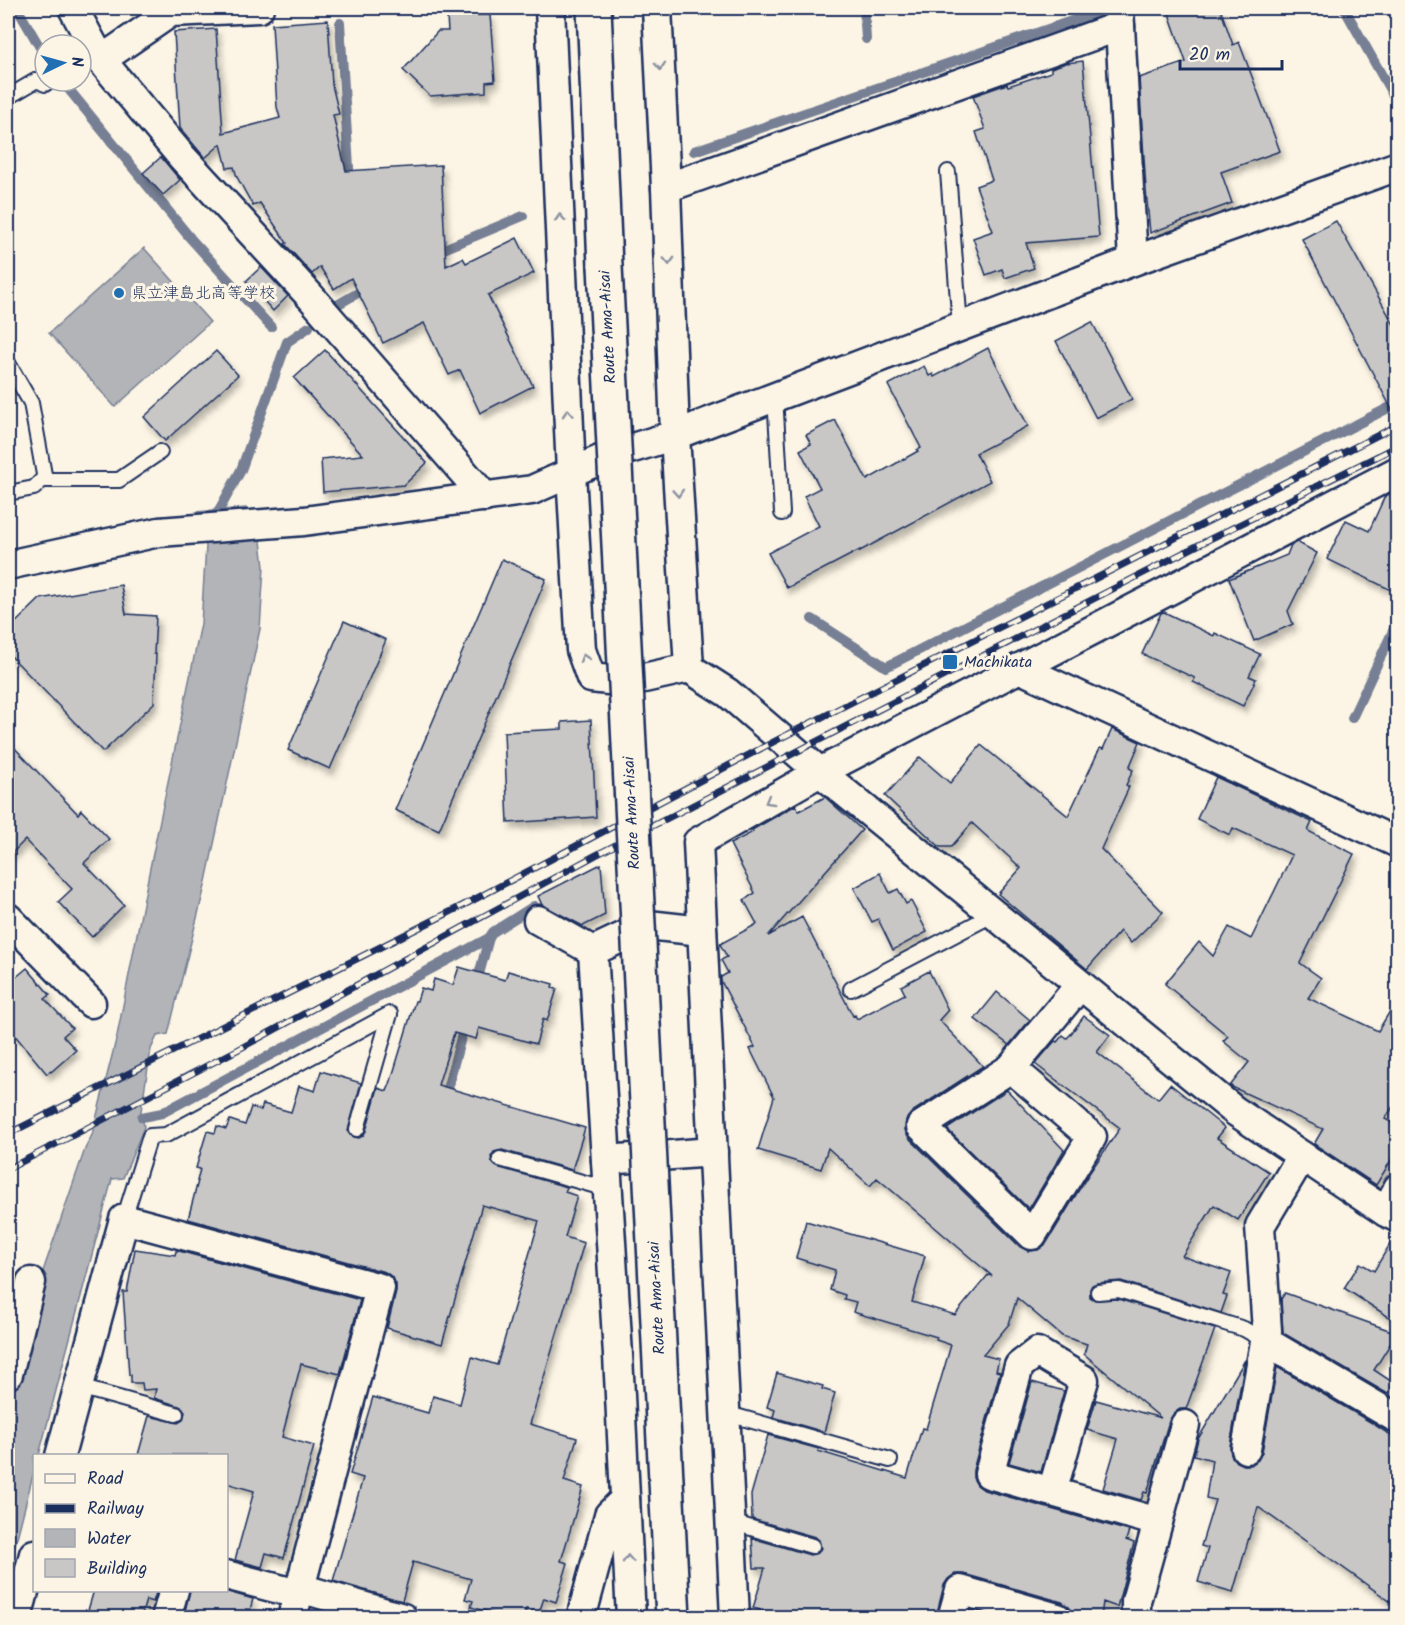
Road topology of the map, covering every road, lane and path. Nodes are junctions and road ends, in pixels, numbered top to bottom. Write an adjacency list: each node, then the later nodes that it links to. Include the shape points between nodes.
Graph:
1 (73, 8): 8 (street)
2 (259, 8): 6 (street)
3 (550, 8): 23 (street, one-way to 3)
4 (594, 8): 76 (main road, Route Ama-Aisai, bridge)
5 (657, 8): 15 (street, one-way to 15)
6 (170, 10): 9 (street)
7 (1119, 16): 15 (street); 16 (street)
8 (83, 33)
9 (93, 54)
10 (93, 56): 26 (street)
11 (33, 82): 12 (lane)
12 (8, 96)
13 (1398, 166): 16 (street)
14 (948, 172): 17 (lane)
15 (666, 188): 20 (street, one-way to 20)
16 (1133, 261): 17 (street)
17 (960, 326): 19 (street)
18 (8, 363): 24 (lane, via 31,404)
19 (775, 396): 20 (street); 27 (lane)
20 (675, 435): 23 (street); 29 (street, one-way to 29)
21 (160, 452): 24 (lane, via 119,480)
22 (1398, 471): 30 (street)
23 (571, 472): 26 (street, via 532,490); 29 (street, one-way to 23, via 626,682 591,678 581,650)
24 (45, 480): 25 (lane, via 34,488)
25 (8, 493)
26 (485, 497): 28 (street, via 304,521 159,532)
27 (782, 513)
28 (8, 565)
29 (689, 668): 31 (street, via 728,693)
30 (1019, 668): 31 (street); 32 (street)
31 (820, 772): 33 (street); 36 (street, one-way to 36, via 698,842)
32 (1398, 843)
33 (994, 914): 38 (street); 39 (lane)
34 (8, 918): 40 (street)
35 (538, 920): 37 (street)
36 (702, 932): 37 (street, via 648,926); 43 (street)
37 (593, 951): 46 (street)
38 (1080, 985): 41 (street); 44 (street, via 1235,1111)
39 (851, 989)
40 (91, 1003)
41 (1011, 1068): 41 (street, via 921,1126 1032,1235 1092,1137)
42 (357, 1129): 49 (lane, via 390,1014 166,1134 150,1136)
43 (713, 1152): 46 (street); 55 (street)
44 (1302, 1156): 48 (street); 52 (street, via 1260,1226)
45 (500, 1159): 47 (lane)
46 (606, 1160): 47 (street)
47 (608, 1189): 63 (street)
48 (1394, 1206)
49 (124, 1219): 54 (street); 70 (street, via 380,1288)
50 (31, 1282): 53 (street)
51 (1098, 1292): 52 (lane, via 1119,1290 1244,1329)
52 (1265, 1341): 57 (street); 59 (street)
53 (8, 1374)
54 (79, 1387): 56 (lane); 60 (street)
55 (725, 1413): 61 (lane); 64 (street)
56 (176, 1414)
57 (1398, 1419)
58 (1185, 1425): 65 (street)
59 (1246, 1449)
60 (60, 1454)
61 (890, 1460)
62 (1052, 1492): 62 (street, via 989,1474 1019,1366 1037,1352 1084,1380); 65 (street)
63 (625, 1499): 74 (street, via 609,1515); 75 (street, one-way to 63)
64 (730, 1522): 66 (lane); 77 (street)
65 (1158, 1522): 80 (street, via 1136,1601)
66 (812, 1545)
67 (33, 1558): 71 (street)
68 (228, 1576): 70 (street)
69 (173, 1592): 72 (street)
70 (297, 1600): 73 (street)
71 (17, 1617)
72 (166, 1617)
73 (399, 1617)
74 (580, 1617)
75 (631, 1617)
76 (672, 1617)
77 (735, 1617)
78 (952, 1617): 79 (street, via 960,1590)
79 (1057, 1617)
80 (1136, 1617)

